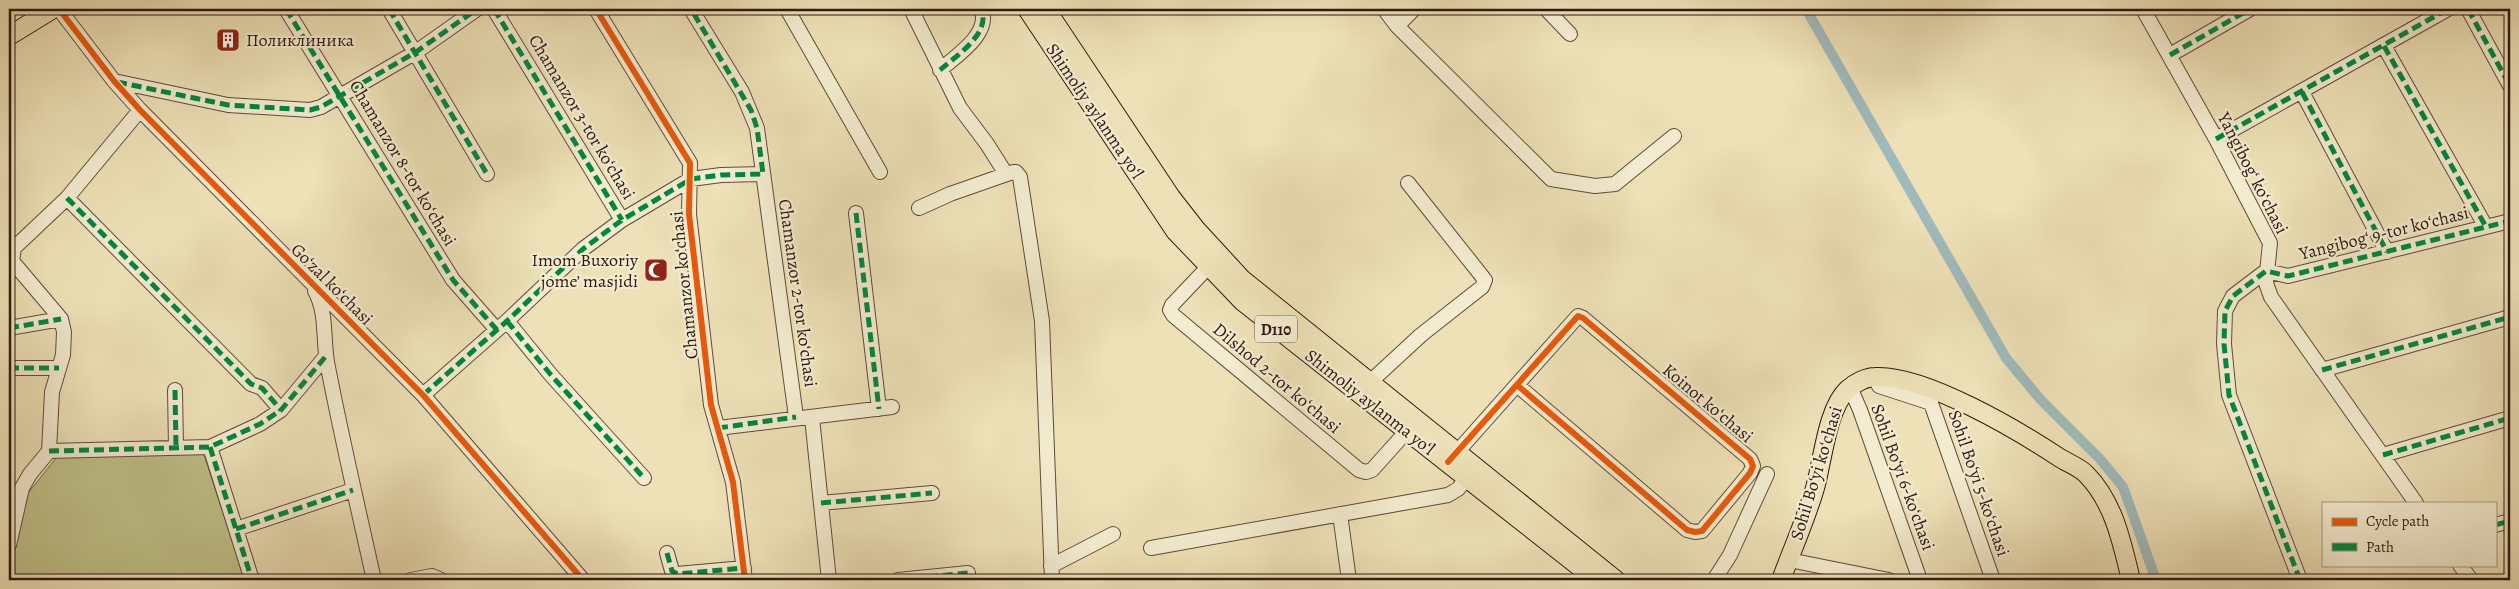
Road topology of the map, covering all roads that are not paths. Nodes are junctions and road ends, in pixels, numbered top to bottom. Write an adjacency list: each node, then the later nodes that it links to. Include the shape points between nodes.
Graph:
1 (53, 9): 23 (main road)
2 (60, 9): 28 (street, Goʻzal koʻchasi)
3 (286, 9): 31 (street, Chamanzor 8-tor koʻchasi)
4 (389, 9): 25 (street)
5 (477, 9): 25 (street)
6 (494, 9): 45 (street, Chamanzor 3-tor koʻchasi)
7 (596, 9): 40 (street, Chamanzor koʻchasi, via 690,163)
8 (691, 9): 38 (street, Chamanzor 2-tor koʻchasi, via 751,110 757,128)
9 (787, 9): 36 (street)
10 (911, 9): 27 (street)
11 (981, 9): 27 (street, via 983,22 976,38)
12 (1027, 9): 34 (main road, Shimoliy aylanma yoʻl / D110)
13 (1046, 9): 34 (main road, Shimoliy aylanma yoʻl / D110)
14 (1384, 9): 21 (street)
15 (1414, 9): 21 (street)
16 (1546, 9): 22 (street)
17 (2143, 9): 26 (street, Yangibogʻ koʻchasi)
18 (2250, 9): 26 (street)
19 (2448, 9): 24 (street)
20 (2468, 9): 29 (street)
21 (1397, 26): 33 (street, via 1551,179 1595,186 1615,184)
22 (1570, 34)
23 (9, 36)
24 (2384, 46): 30 (street); 47 (street)
25 (416, 52): 31 (street); 37 (street)
26 (2170, 55): 35 (street, Yangibogʻ koʻchasi)
27 (940, 70): 39 (street, via 960,108)
28 (114, 81): 31 (street, via 201,101 297,111 321,108); 32 (street, Goʻzal koʻchasi)
29 (2510, 86)
30 (2302, 92): 35 (street); 48 (street)
31 (340, 96): 54 (street, Chamanzor 8-tor koʻchasi, via 453,280)
32 (140, 110): 42 (street); 51 (street, Goʻzal koʻchasi)
33 (1674, 136)
34 (1123, 139): 49 (main road, Shimoliy aylanma yoʻl / D110, via 1175,232); 61 (main road, Shimoliy aylanma yoʻl / D110, via 1196,229 1242,279)
35 (2216, 139): 50 (street, Yangibogʻ koʻchasi, via 2270,243)
36 (880, 172)
37 (488, 174)
38 (763, 174): 40 (street, Chamanzor koʻchasi); 67 (street, Chamanzor 2-tor koʻchasi)
39 (1006, 174): 43 (street); 93 (street, via 1016,172 1020,177 1042,322)
40 (691, 179): 45 (street, Chamanzor koʻchasi); 70 (street, Chamanzor koʻchasi, via 689,214 711,405)
41 (1408, 183): 61 (street, via 1485,280 1482,287 1421,335)
42 (67, 198): 53 (street, via 11,254 12,261); 66 (street, via 251,384 262,388)
43 (919, 208)
44 (856, 212): 68 (street, via 886,408)
45 (622, 220): 54 (street, Chamanzor koʻchasi, via 583,249)
46 (2510, 221): 47 (street, Yangibogʻ 9-tor koʻchasi)
47 (2486, 227): 48 (street, Yangibogʻ 9-tor koʻchasi)
48 (2387, 252): 50 (street, Yangibogʻ 9-tor koʻchasi, via 2288,276)
49 (1209, 266): 71 (main road, Shimoliy aylanma yoʻl / D110, via 1243,302); 71 (street, Dilshod 2-tor koʻchasi, via 1170,310 1222,357 1359,470 1372,470)
50 (2266, 271): 59 (street, Yangibogʻ koʻchasi, via 2271,297); 114 (street, via 2233,296 2225,311 2224,344 2230,395)
51 (311, 284): 56 (street, via 322,303); 65 (street, Goʻzal koʻchasi)
52 (2510, 317): 59 (street)
53 (61, 319): 55 (street); 58 (street, via 64,342)
54 (502, 325): 65 (street, Chamanzor koʻchasi); 78 (street, Chamanzor 8-tor koʻchasi)
55 (9, 328)
56 (326, 356): 66 (street); 80 (street)
57 (9, 368): 58 (street)
58 (59, 368): 74 (street, via 52,392)
59 (2322, 370): 75 (street, Yangibogʻ koʻchasi)
60 (1874, 376): 63 (main road, Sohil Boʻyi koʻchasi); 112 (street, Sohil Boʻyi 5-koʻchasi, via 1879,386 1931,403); 113 (main road, via 1919,385 1978,410 2085,473 2104,499 2117,526)
61 (1369, 383): 76 (main road, Shimoliy aylanma yoʻl / D110)
62 (1517, 385): 62 (street, Koinot koʻchasi, via 1578,316 1750,459 1753,466 1702,530 1687,530); 76 (street, Koinot koʻchasi)
63 (1850, 387): 92 (main road, Sohil Boʻyi koʻchasi, via 1841,396 1833,413 1814,489); 111 (street, Sohil Boʻyi 6-koʻchasi)
64 (175, 390): 72 (street)
65 (423, 395): 101 (street, Goʻzal koʻchasi)
66 (281, 410): 73 (street)
67 (796, 418): 68 (street); 70 (street)
68 (812, 418): 83 (street)
69 (2510, 418): 75 (street)
70 (718, 428): 96 (street, Chamanzor koʻchasi, via 733,482)
71 (1406, 432): 76 (main road, Shimoliy aylanma yoʻl / D110)
72 (176, 448): 73 (street); 74 (street)
73 (210, 448): 87 (street)
74 (50, 451): 89 (street, via 22,488)
75 (2383, 456): 82 (street, Yangibogʻ koʻchasi)
76 (1452, 457): 79 (main road, Shimoliy aylanma yoʻl / D110); 107 (main road, Shimoliy aylanma yoʻl / D110)
77 (1767, 474): 108 (street, via 1730,555)
78 (644, 478)
79 (1467, 478): 84 (street, via 1448,495); 106 (main road, Shimoliy aylanma yoʻl / D110)
80 (353, 490): 87 (street); 98 (street)
81 (932, 493): 83 (street)
82 (2415, 502)
83 (821, 503): 102 (street)
84 (1340, 514): 90 (street); 105 (street)
85 (2510, 521): 86 (street)
86 (2496, 525)
87 (236, 529): 97 (street)
88 (1113, 534): 93 (street)
89 (9, 545)
90 (1151, 548)
91 (667, 553): 96 (street, via 672,571 677,574)
92 (1788, 560): 109 (main road, Sohil Boʻyi koʻchasi); 110 (street)
93 (1051, 566): 104 (street)
94 (2461, 566): 115 (street)
95 (968, 573): 103 (street)
96 (745, 574)
97 (252, 580)
98 (374, 580)
99 (411, 580): 100 (street, via 432,576)
100 (441, 580)
101 (583, 580)
102 (829, 580)
103 (898, 580)
104 (1052, 580)
105 (1349, 580)
106 (1596, 580)
107 (1616, 580)
108 (1714, 580)
109 (1780, 580)
110 (1889, 580)
111 (1920, 580)
112 (1993, 580)
113 (2131, 580)
114 (2300, 580)
115 (2471, 580)

